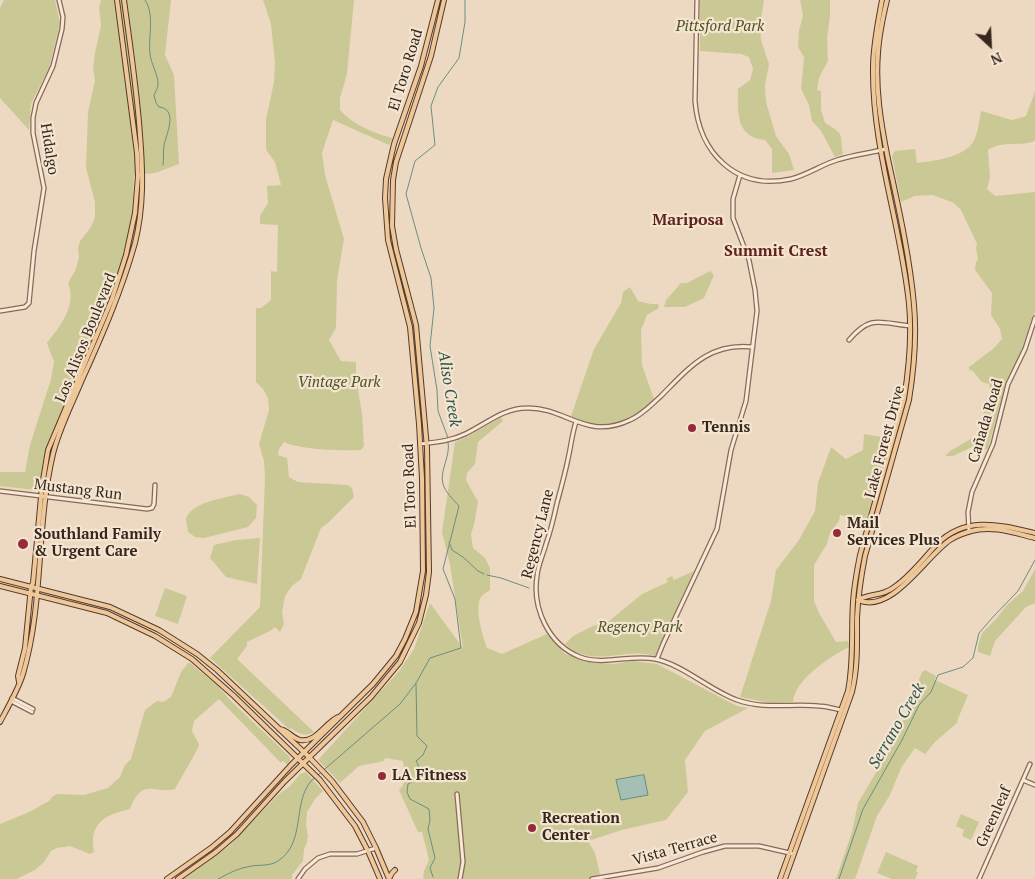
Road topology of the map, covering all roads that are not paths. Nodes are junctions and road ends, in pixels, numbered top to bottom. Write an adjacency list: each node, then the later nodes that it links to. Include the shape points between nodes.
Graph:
1 (59, 0): 11 (street, Hidalgo, via 62,29 53,66 36,103 33,118 44,188 29,303)
2 (117, 0): 24 (main road, Los Alisos Boulevard, via 137,162 135,214 112,298 48,450 42,486)
3 (124, 0): 24 (main road, Los Alisos Boulevard, via 142,162 140,218 118,296 57,440)
4 (438, 0): 21 (main road, El Toro Road, via 421,66 394,144 385,198 388,240 410,327)
5 (444, 0): 20 (main road, El Toro Road, via 431,56 396,162 391,209 396,249 416,325)
6 (697, 0): 10 (street, via 696,115 712,153)
7 (882, 0): 9 (main road, Lake Forest Drive, via 872,68 874,106)
8 (887, 0): 9 (main road, Lake Forest Drive, via 877,67)
9 (884, 150): 10 (street, via 838,159 782,180 759,180); 13 (main road, Lake Forest Drive, via 911,281)
10 (740, 175): 15 (street, via 732,210 755,290 757,310)
11 (0, 311)
12 (1035, 318): 25 (street, Cañada Road, via 1026,349 1008,384 993,444 972,492)
13 (913, 326): 14 (street, via 872,322 860,327); 16 (main road, Lake Forest Drive); 17 (main road, Lake Forest Drive)
14 (849, 340)
15 (753, 347): 19 (street, via 728,347 709,354 644,412 630,420 603,426); 36 (street, via 746,401 731,450 717,529)
16 (909, 357): 17 (main road); 18 (main road, Lake Forest Drive)
17 (913, 374): 18 (main road); 35 (main road, Lake Forest Drive, via 905,416 865,556)
18 (906, 388): 35 (main road, Lake Forest Drive, via 860,555)
19 (576, 422): 20 (street, via 542,409 517,408 456,438); 36 (street, Regency Lane, via 539,563 536,590 539,610 554,638 579,656 601,661 638,657)
20 (426, 443): 21 (street); 45 (main road, El Toro Road, via 429,572 419,623 393,672)
21 (420, 444): 41 (main road, El Toro Road, via 423,571 416,612 391,663)
22 (155, 485): 24 (street, Mustang Run, via 152,508)
23 (0, 491): 24 (street, Mustang Run)
24 (44, 497): 31 (main road, Los Alisos Boulevard); 32 (main road, Los Alisos Boulevard)
25 (968, 526): 26 (street, Cañada Road); 27 (main road, via 998,524); 35 (main road, via 942,540 890,590)
26 (969, 532): 28 (main road, via 990,528); 35 (main road, via 941,547 892,594 868,602)
27 (1035, 534)
28 (1035, 538)
29 (0, 579): 31 (main road)
30 (0, 586): 33 (main road)
31 (31, 587): 32 (main road); 33 (main road, Los Alisos Boulevard)
32 (37, 588): 34 (main road, Los Alisos Boulevard); 43 (main road, via 110,607 169,635 210,665)
33 (30, 594): 34 (main road); 37 (main road, Los Alisos Boulevard)
34 (36, 595): 37 (main road, Los Alisos Boulevard, via 28,653); 46 (main road, via 107,613 172,645 212,676)
35 (856, 600): 40 (main road, Lake Forest Drive, via 857,667)
36 (657, 659): 40 (street, Regency Lane, via 744,702 775,707 819,706)
37 (19, 682): 38 (main road, Los Alisos Boulevard)
38 (12, 700): 39 (street); 42 (main road, Los Alisos Boulevard)
39 (32, 711)
40 (844, 711): 54 (main road, Lake Forest Drive)
41 (340, 716): 43 (main road, via 307,740 298,740); 44 (main road, El Toro Road)
42 (0, 722)
43 (279, 729): 44 (main road)
44 (304, 752): 45 (main road); 46 (main road, El Toro Road)
45 (309, 757): 47 (main road, El Toro Road); 52 (main road, via 354,809)
46 (298, 758): 47 (main road); 57 (main road, El Toro Road, via 230,832)
47 (303, 762): 53 (main road, via 351,819); 58 (main road, El Toro Road, via 232,839)
48 (1030, 764): 49 (street, Greenleaf)
49 (1023, 780): 50 (street); 65 (street, Greenleaf)
50 (1035, 785)
51 (456, 794): 62 (street, via 463,862)
52 (376, 848): 53 (street); 61 (main road)
53 (368, 851): 59 (street, via 318,858); 60 (main road)
54 (792, 853): 56 (street, Vista Terrace, via 756,845 725,846 658,868); 63 (main road, Lake Forest Drive); 64 (main road, Lake Forest Drive)
55 (395, 870): 61 (main road)
56 (594, 878)
57 (167, 879)
58 (178, 879)
59 (298, 879)
60 (380, 879)
61 (389, 879)
62 (460, 879)
63 (780, 879)
64 (785, 879)
65 (979, 879)

